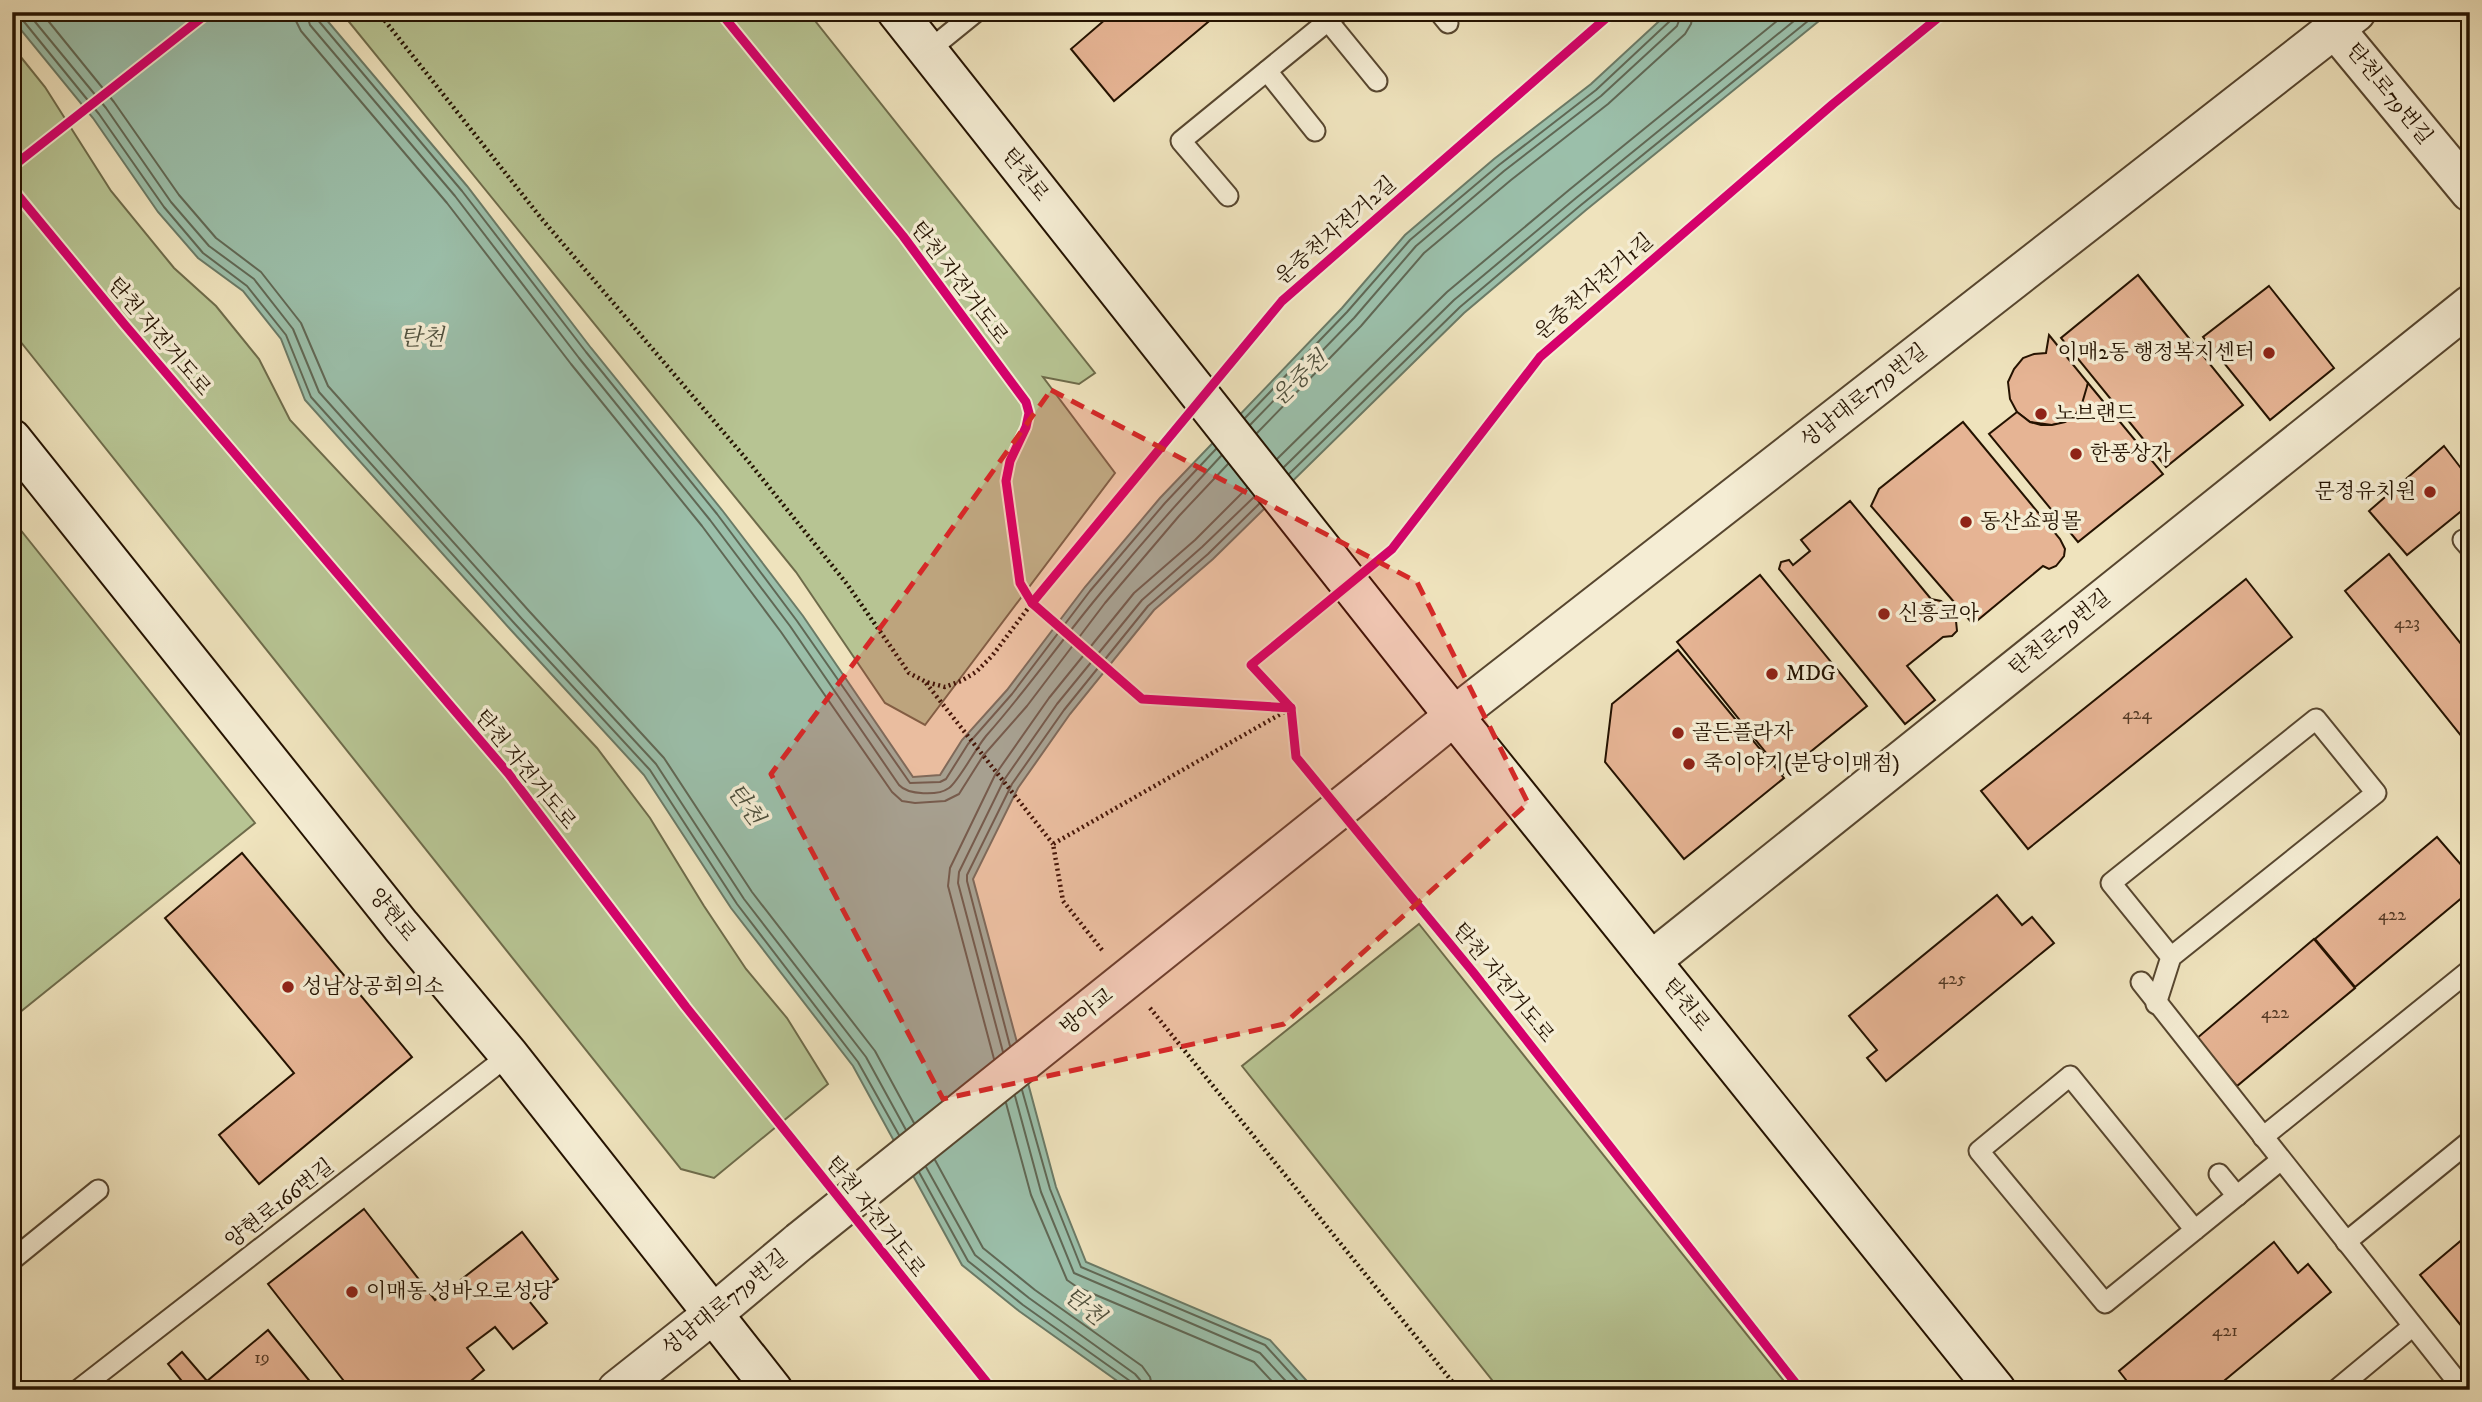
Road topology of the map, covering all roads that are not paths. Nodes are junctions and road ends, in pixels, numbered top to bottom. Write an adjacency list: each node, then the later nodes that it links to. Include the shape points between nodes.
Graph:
1 (897, 12): 5 (street, 탄천로)
2 (976, 12): 5 (lane)
3 (1334, 17): 6 (lane); 7 (lane)
4 (2346, 21): 9 (street, 탄천로79번길); 13 (street, 성남대로779번길)
5 (928, 51): 13 (street, 탄천로)
6 (1267, 71): 8 (lane); 10 (lane, via 1181,141)
7 (1377, 81)
8 (1315, 131)
9 (2470, 192)
10 (1228, 196)
11 (2470, 304): 16 (street, 탄천로79번길)
12 (12, 439): 20 (street, 양현로)
13 (1454, 716): 14 (street, 성남대로779번길); 16 (street, 탄천로)
14 (1374, 781): 29 (street, 방아교, bridge)
15 (2171, 957): 15 (lane, via 2376,793 2316,719 2110,883); 19 (lane)
16 (1651, 961): 36 (street, 탄천로)
17 (2470, 970): 21 (lane)
18 (2140, 982): 19 (lane)
19 (2157, 1004): 21 (lane)
20 (509, 1055): 31 (street, 양현로); 33 (lane, 양현로166번길)
21 (2263, 1137): 23 (lane)
22 (2470, 1141): 28 (lane)
23 (2281, 1160): 26 (lane); 28 (lane)
24 (2219, 1174): 26 (lane)
25 (98, 1190): 30 (lane)
26 (2237, 1196): 27 (lane)
27 (2195, 1230): 27 (lane, via 2105,1303 1979,1152 2070,1076)
28 (2346, 1241): 32 (lane)
29 (799, 1242): 31 (street, 성남대로779번길)
30 (12, 1260)
31 (713, 1314): 34 (street, 성남대로779번길); 35 (street, 양현로)
32 (2413, 1326): 37 (lane); 38 (lane)
33 (78, 1390)
34 (617, 1390)
35 (773, 1390)
36 (1996, 1390)
37 (2336, 1390)
38 (2464, 1390)

